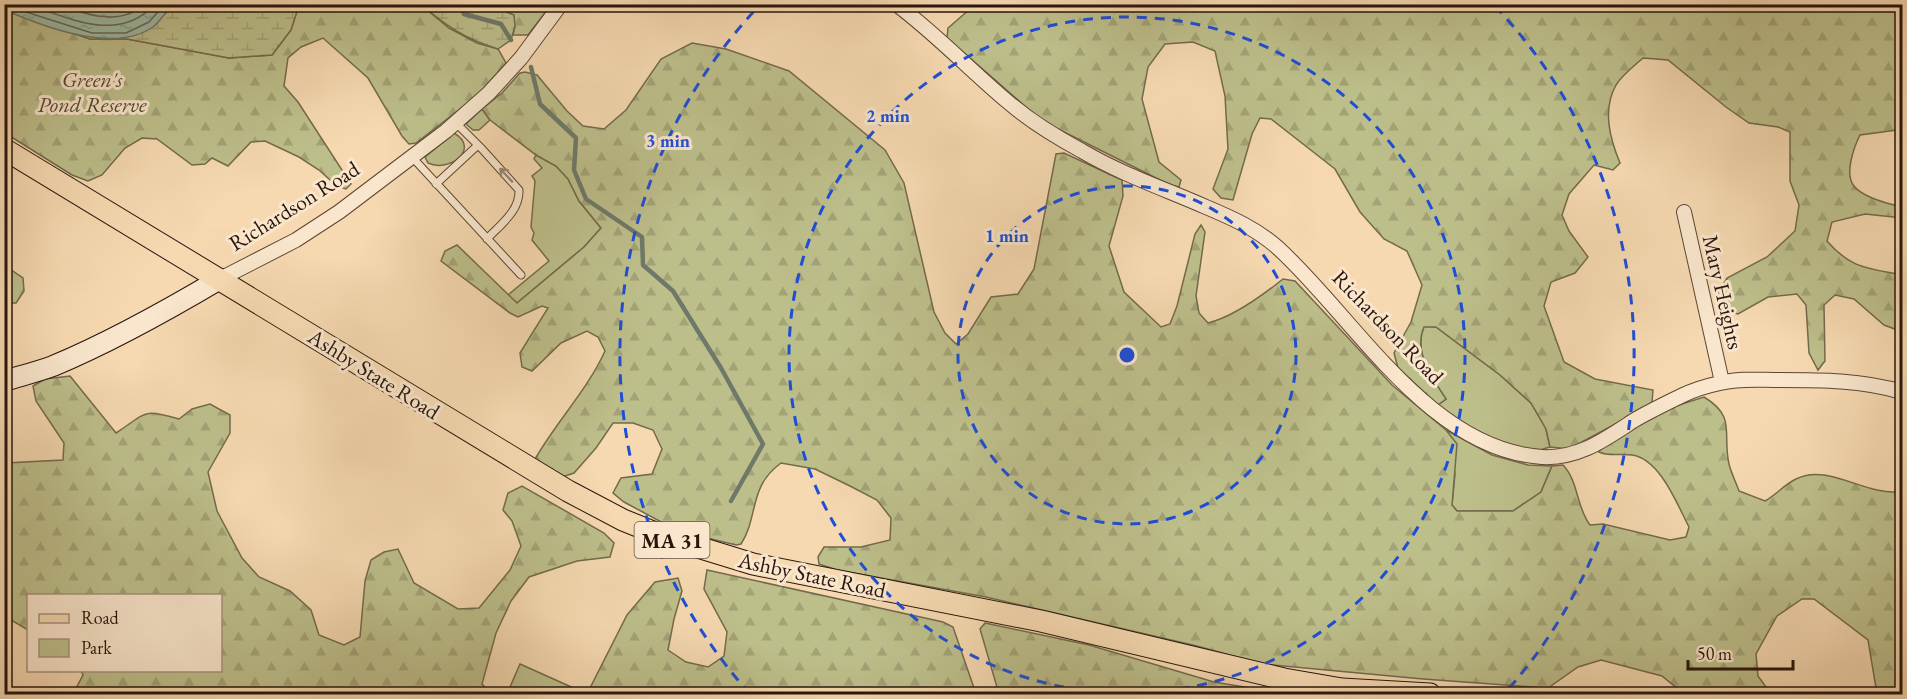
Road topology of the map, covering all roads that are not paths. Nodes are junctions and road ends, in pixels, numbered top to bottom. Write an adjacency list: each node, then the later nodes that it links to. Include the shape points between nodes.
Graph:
1 (561, 4): 3 (street, Richardson Road, via 521,58)
2 (896, 4): 13 (street, Richardson Road, via 1014,107 1064,141 1264,236 1394,373 1453,424 1483,442 1540,457 1577,453 1678,398)
3 (455, 123): 4 (lane); 6 (street, Richardson Road)
4 (478, 146): 7 (lane); 9 (lane, one-way to 4, via 514,210 519,190)
5 (4, 148): 11 (main road, Ashby State Road / MA 31)
6 (412, 157): 7 (lane); 11 (street, Richardson Road, via 296,240)
7 (436, 184): 9 (lane)
8 (1684, 212): 13 (street, Mary Heights)
9 (487, 239): 10 (lane)
10 (521, 275)
11 (220, 279): 12 (street, Richardson Road, via 113,339 52,366); 15 (main road, Ashby State Road / MA 31, via 568,491 623,520 692,547 787,572 1024,617 1284,679 1342,688)
12 (4, 381)
13 (1722, 382): 14 (street, Richardson Road, via 1838,381)
14 (1902, 392)
15 (1430, 694)

